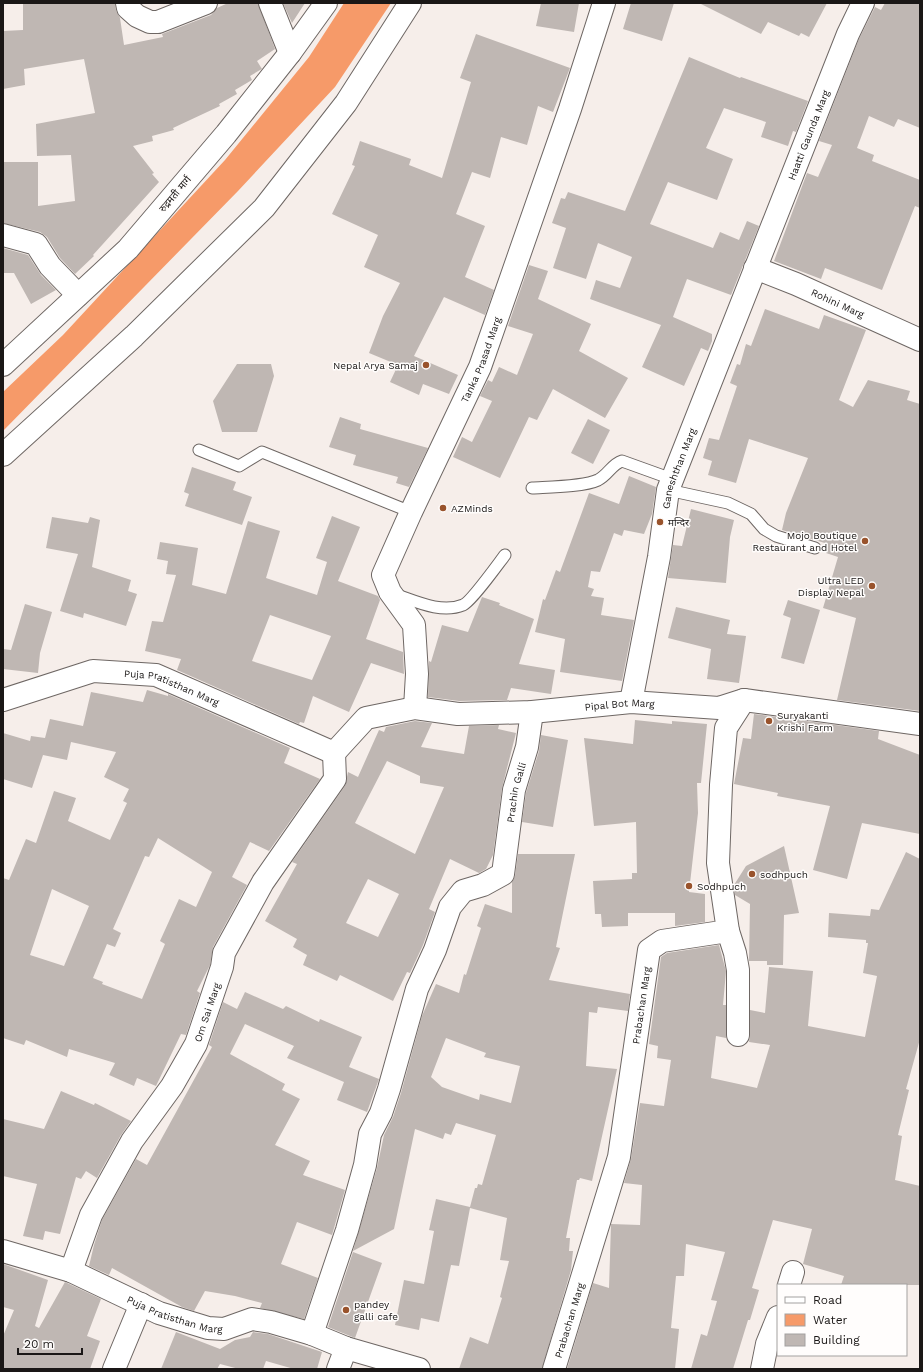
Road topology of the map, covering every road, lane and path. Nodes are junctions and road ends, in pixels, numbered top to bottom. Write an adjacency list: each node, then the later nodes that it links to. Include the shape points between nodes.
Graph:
1 (127, 3): 2 (street, via 128,8 137,16 150,22 158,22)
2 (206, 3)
3 (270, 3): 8 (street)
4 (326, 3): 8 (street, रुद्रमती मार्ग)
5 (410, 3): 15 (street, via 346,103 264,208 134,336)
6 (604, 3): 18 (street, Tanka Prasad Marg, via 480,367)
7 (863, 3): 10 (street, Haatti Gaunda Marg, via 848,34)
8 (290, 53): 11 (street, रुद्रमती मार्ग, via 226,134 128,249)
9 (3, 235): 11 (street, via 36,244 50,266)
10 (755, 268): 12 (street, Rohini Marg); 16 (street, Ganeshthan Marg)
11 (78, 295): 13 (street, रुद्रमती मार्ग)
12 (920, 340)
13 (3, 365)
14 (199, 450): 18 (lane, via 239,466 262,452)
15 (3, 456)
16 (670, 485): 17 (lane, via 622,461 616,462 612,469 597,480 568,486); 19 (lane, via 728,503 751,514 764,529 776,536); 24 (street, Ganeshthan Marg, via 660,557)
17 (532, 488)
18 (411, 512): 21 (street, Tanka Prasad Marg, via 383,576)
19 (814, 548)
20 (505, 555): 21 (lane, via 465,605 436,608)
21 (390, 592): 25 (street, Tanka Prasad Marg, via 414,625 417,674)
22 (3, 700): 28 (street, Puja Pratisthan Marg, via 93,671 156,675)
23 (744, 700): 24 (street, Pipal Bot Marg, via 719,708); 27 (street, Pipal Bot Marg); 29 (street, via 726,728 721,785 718,863)
24 (631, 702): 26 (street, Pipal Bot Marg)
25 (415, 708): 26 (street, Pipal Bot Marg, via 458,714); 28 (street, Pipal Bot Marg, via 366,718)
26 (532, 712): 35 (street, Prachin Galli, via 527,747 514,790 503,874 483,885 463,891 450,907 435,950 417,989 389,1089 370,1134 365,1165 349,1224)
27 (920, 724)
28 (334, 753): 32 (street, Om Sai Marg, via 335,779 263,882 224,953 222,967 196,1044 172,1086 132,1141 95,1208)
29 (728, 931): 30 (street, via 738,970); 40 (street, Prabachan Marg, via 662,941 649,950 619,1157)
30 (738, 1035)
31 (3, 1251): 32 (street, Puja Pratisthan Marg)
32 (71, 1271): 33 (street, Puja Pratisthan Marg)
33 (141, 1304): 35 (street, Puja Pratisthan Marg, via 159,1313 208,1328 224,1329 252,1319); 37 (street)
34 (777, 1319): 41 (street, via 767,1344)
35 (312, 1334): 36 (street, Puja Pratisthan Marg)
36 (346, 1348): 38 (street); 39 (street, Puja Pratisthan Marg)
37 (114, 1369)
38 (338, 1369)
39 (419, 1369)
40 (554, 1369)
41 (762, 1369)

